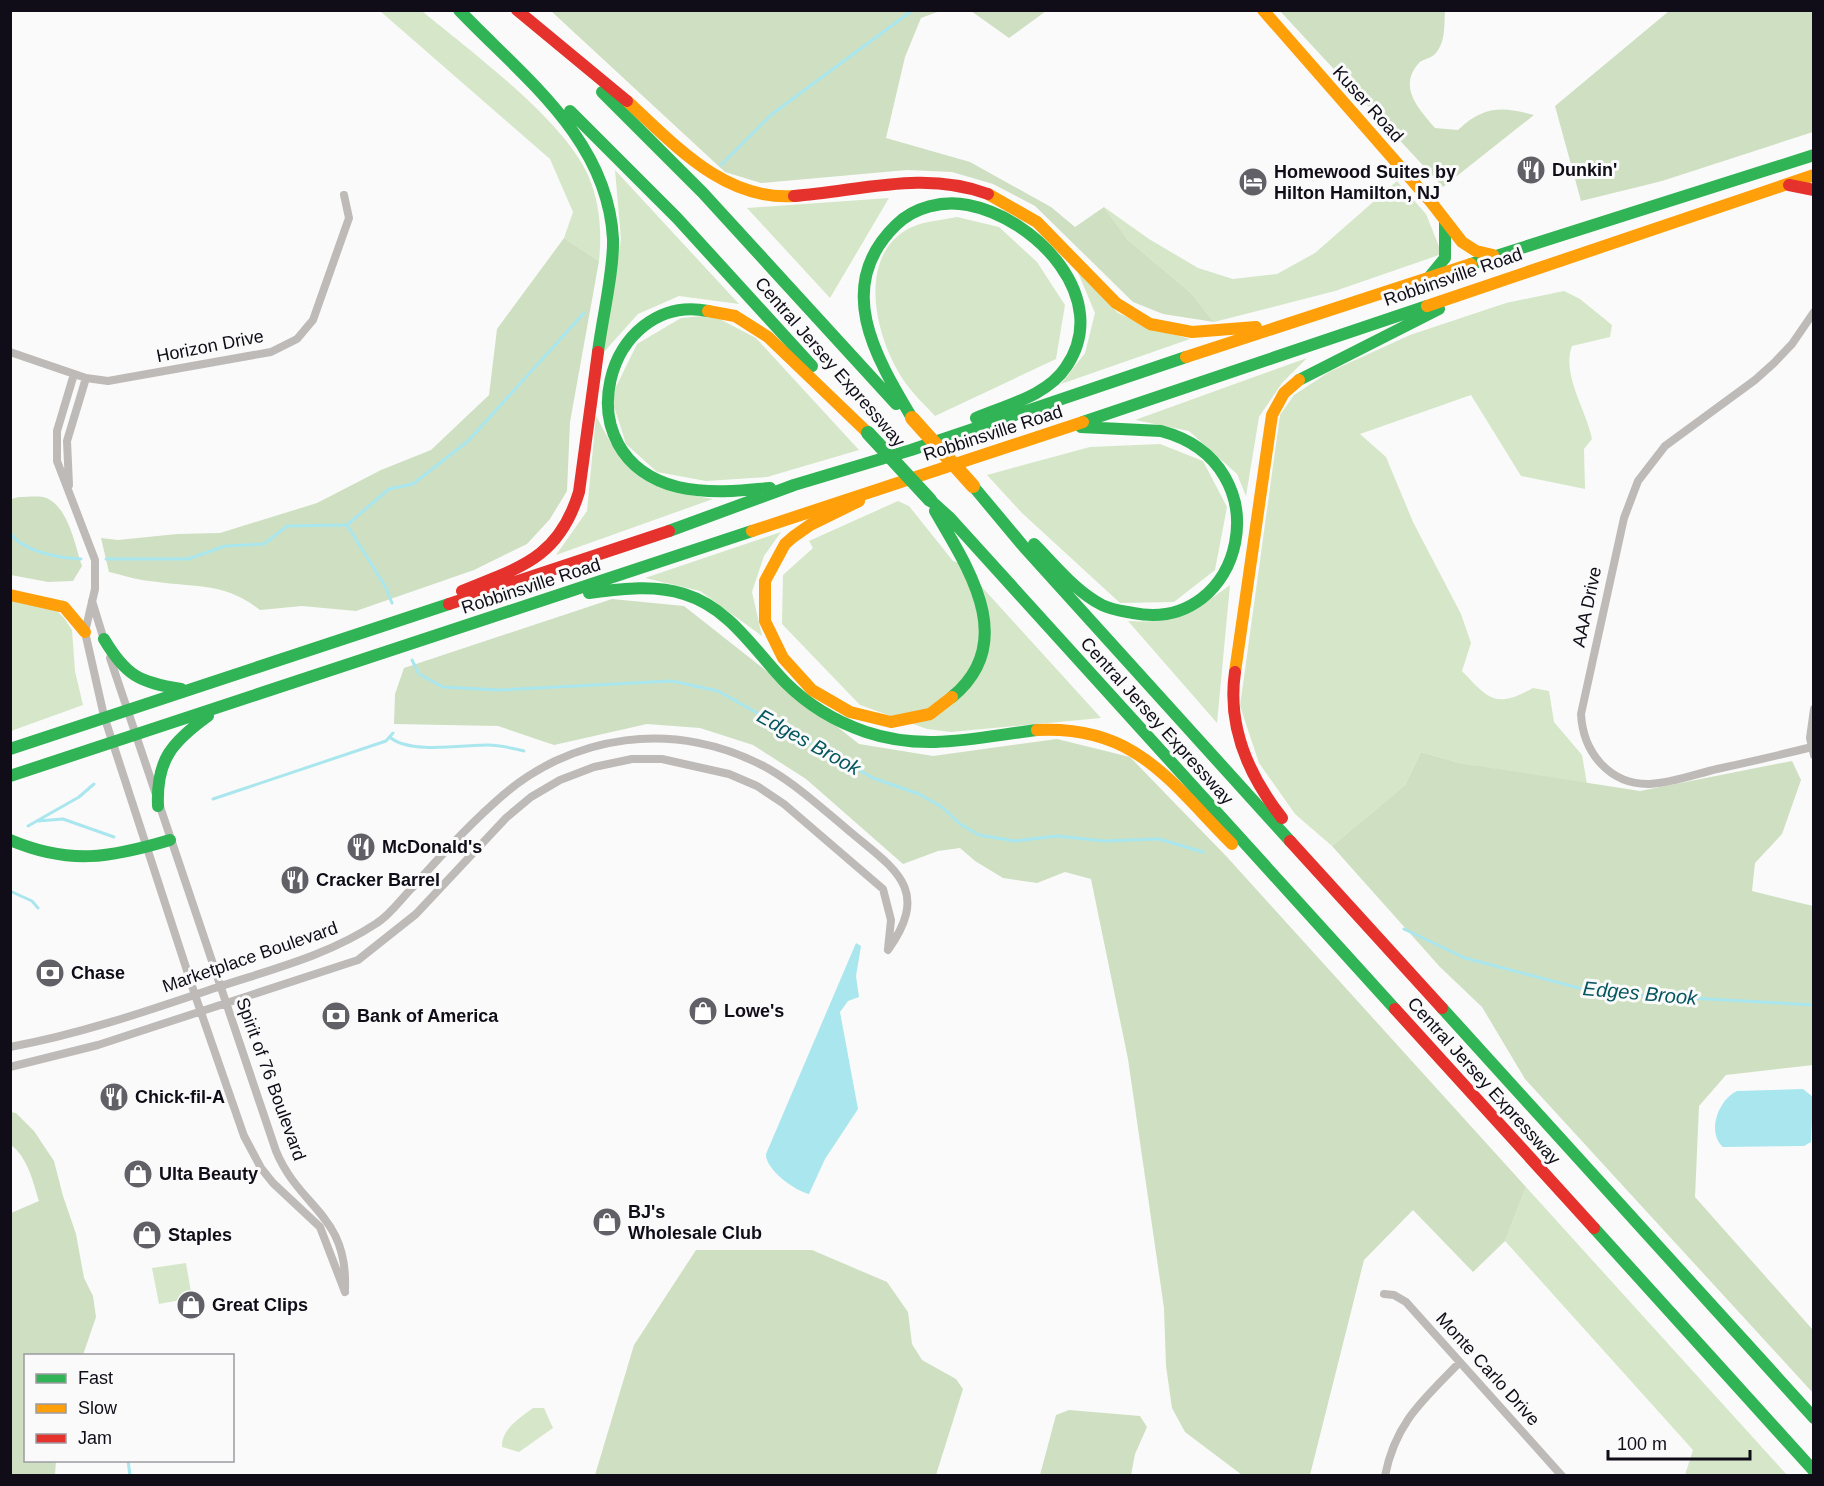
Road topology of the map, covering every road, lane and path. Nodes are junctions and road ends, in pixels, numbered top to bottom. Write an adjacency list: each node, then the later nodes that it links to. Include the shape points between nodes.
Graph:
1 (459, 10): 20 (main road, Central Jersey Expressway, via 643,182 816,370); 30 (main road, via 563,115 588,147 607,193 613,242 579,492 563,532 548,550 530,562)
2 (515, 10): 14 (main road, via 615,90 698,166 726,184 781,197 910,181 970,188 1008,203 1044,228 1113,300 1140,319 1187,332); 18 (main road, Central Jersey Expressway, via 686,176)
3 (1263, 10): 9 (main road, Kuser Road)
4 (1814, 155): 10 (main road, Robbinsville Road)
5 (1814, 176): 6 (main road, Robbinsville Road)
6 (1786, 184): 7 (main road); 12 (main road, Robbinsville Road)
7 (1814, 190)
8 (344, 195): 17 (street, Horizon Drive, via 349,218 313,320 297,339 271,352 122,379)
9 (1445, 222): 10 (main road, Kuser Road, via 1462,242); 11 (main road, via 1445,258)
10 (1493, 255): 11 (main road, Robbinsville Road)
11 (1431, 275): 14 (main road, Robbinsville Road)
12 (1501, 279): 19 (main road, Robbinsville Road); 47 (main road, via 1304,376 1284,393 1269,428 1232,694 1238,737 1265,797)
13 (1814, 312): 41 (street, AAA Drive, via 1792,345 1774,363 1665,446 1638,480 1624,518 1581,714 1585,740 1597,761 1617,777 1639,783 1666,782)
14 (1274, 327): 21 (main road, Robbinsville Road)
15 (10, 352): 16 (street, Horizon Drive)
16 (74, 374): 17 (street, Horizon Drive); 25 (street, via 57,431 57,461)
17 (86, 378): 25 (street, via 68,441)
18 (912, 418): 21 (main road, via 884,371 868,332 863,292 868,262 884,235 914,213 951,203 982,208 1017,224 1059,264 1076,294 1081,335 1072,361 1054,381 963,423); 24 (main road, Central Jersey Expressway, bridge)
19 (1069, 427): 23 (main road, Robbinsville Road); 24 (main road, via 1172,434 1199,448 1218,466 1233,491 1239,535 1230,564 1204,597 1179,611 1153,617 1109,609 1086,595)
20 (868, 433): 22 (main road, via 775,343 737,317 710,309 682,309 654,319 630,338 609,375 606,406 614,436 640,471 665,483 703,491); 26 (main road, Central Jersey Expressway, bridge)
21 (938, 440): 22 (main road, Robbinsville Road)
22 (794, 485): 30 (main road, Robbinsville Road, via 631,545)
23 (889, 486): 26 (main road, via 789,540 771,562 762,589 765,622 785,659 812,688 863,719 894,723 935,712 964,688 980,657 985,628 979,596); 28 (main road, Robbinsville Road)
24 (973, 486): 47 (main road, Central Jersey Expressway)
25 (69, 488): 29 (street, via 95,560)
26 (930, 500): 54 (main road, Central Jersey Expressway)
27 (10, 595): 31 (main road, via 64,607)
28 (559, 596): 34 (main road, Robbinsville Road); 54 (main road, via 662,589 701,600 732,621 804,699 841,722 882,737 925,744 949,743 1068,728 1121,743 1151,764 1244,856)
29 (92, 600): 31 (street); 32 (street, Spirit of 76 Boulevard)
30 (387, 623): 33 (main road, Robbinsville Road)
31 (85, 632): 37 (street, Spirit of 76 Boulevard)
32 (104, 639): 33 (main road, via 117,664 134,679); 35 (street, Spirit of 76 Boulevard)
33 (184, 690): 35 (main road, Robbinsville Road)
34 (221, 707): 38 (main road, Robbinsville Road); 43 (main road, via 171,746 156,785)
35 (126, 709): 37 (main road, Robbinsville Road); 38 (street, Spirit of 76 Boulevard)
36 (1814, 709): 41 (street)
37 (104, 716): 39 (street, Spirit of 76 Boulevard); 40 (main road, Robbinsville Road)
38 (134, 735): 39 (main road, Robbinsville Road); 43 (street, Spirit of 76 Boulevard)
39 (114, 742): 42 (main road, Robbinsville Road); 46 (street, Spirit of 76 Boulevard)
40 (10, 750)
41 (1813, 751)
42 (10, 776)
43 (158, 806): 45 (street, Spirit of 76 Boulevard)
44 (10, 840): 46 (main road, via 64,858 103,858)
45 (170, 840): 46 (main road); 48 (street, Spirit of 76 Boulevard)
46 (147, 847): 49 (street, Spirit of 76 Boulevard)
47 (1398, 960): 57 (main road, Central Jersey Expressway)
48 (220, 987): 49 (street, Marketplace Boulevard); 50 (street, Spirit of 76 Boulevard); 50 (street, Marketplace Boulevard, via 334,949 380,921 470,826 519,781 539,768 606,742 666,737 694,740 737,754 797,788 886,862 908,890 909,904 899,934 888,950 891,920 883,889 784,804 729,774 662,759 632,759 594,767 531,797 506,818 416,914 358,960)
49 (195, 995): 51 (street, Spirit of 76 Boulevard); 52 (street, Marketplace Boulevard, via 62,1036)
50 (226, 1003): 51 (street, Marketplace Boulevard); 51 (street, Spirit of 76 Boulevard, via 283,1168 330,1222 337,1238 346,1270 345,1292 320,1227 273,1183 252,1152)
51 (200, 1012): 53 (street, Marketplace Boulevard, via 98,1045)
52 (10, 1047)
53 (10, 1067)
54 (1509, 1135): 58 (main road, Central Jersey Expressway)
55 (1384, 1294): 56 (street, Monte Carlo Drive, via 1406,1302)
56 (1459, 1363): 59 (street, via 1418,1405 1395,1438); 60 (street, Monte Carlo Drive)
57 (1814, 1418)
58 (1814, 1471)
59 (1385, 1476)
60 (1562, 1476)

